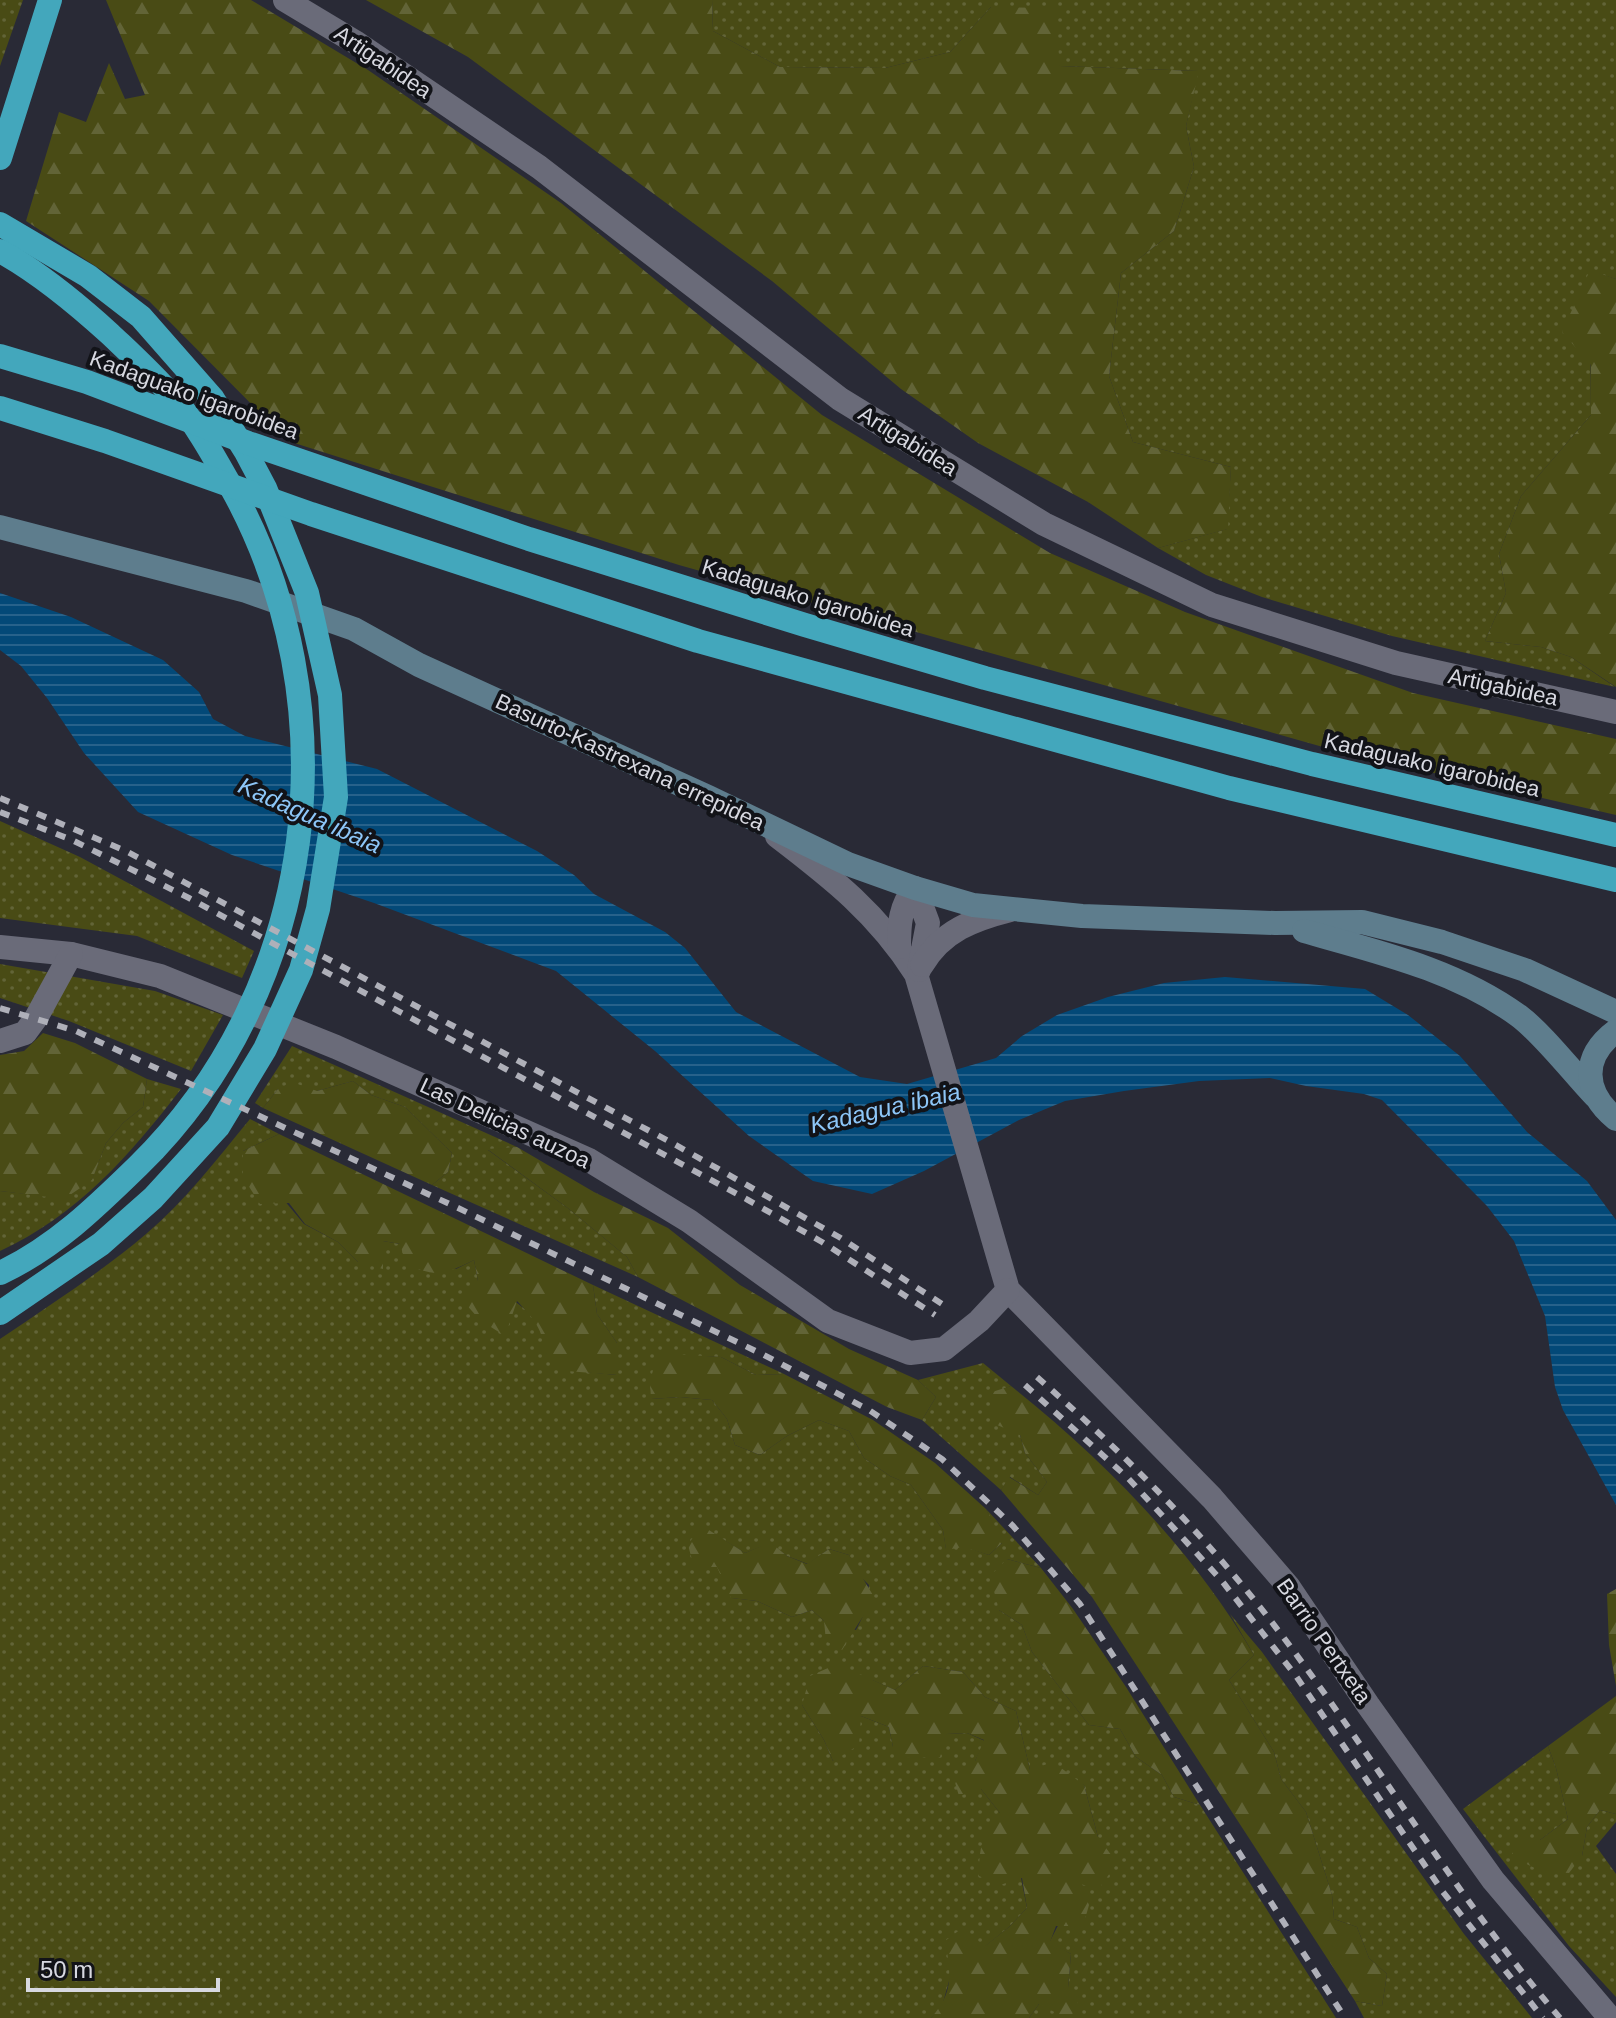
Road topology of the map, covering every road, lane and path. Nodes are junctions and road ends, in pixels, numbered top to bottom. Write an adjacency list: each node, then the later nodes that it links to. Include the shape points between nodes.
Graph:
1 (50, 0): 3 (highway)
2 (285, 0): 9 (street, Artigabidea, via 539,167 840,399 1044,524 1212,605 1396,663)
3 (0, 158)
4 (0, 224): 27 (highway, via 88,276 141,317 213,399 246,452 307,593 330,695 336,797 318,909 301,970 265,1049 218,1127 110,1237)
5 (0, 251): 25 (highway, via 70,298 136,358 174,397 215,458 246,513 286,620 305,763 289,901 258,992 215,1075 159,1146 92,1211 29,1260)
6 (0, 356): 11 (highway, Kadaguako igarobidea, via 529,539 805,625 1312,764)
7 (0, 408): 12 (highway, via 698,641 1229,788)
8 (0, 527): 10 (street, Basurto-Kastrexana errepidea, via 246,591 354,629 419,665)
9 (1616, 712)
10 (757, 820): 13 (street, Basurto-Kastrexana errepidea, via 848,864); 17 (street, via 844,887)
11 (1616, 835)
12 (1616, 880)
13 (915, 888): 14 (street, Basurto-Kastrexana errepidea, via 973,905); 17 (street, via 900,915); 19 (street, via 928,923)
14 (1015, 909): 15 (street, Basurto-Kastrexana errepidea); 19 (street, via 978,918 949,933)
15 (1275, 923): 20 (street, Basurto-Kastrexana errepidea, via 1362,922 1442,942 1525,970); 23 (street, Basurto-Kastrexana errepidea, via 1408,961 1467,984 1521,1017)
16 (0, 947): 18 (street, Las Delicias auzoa)
17 (899, 947): 19 (street)
18 (71, 954): 22 (street, via 25,1033); 26 (street, Las Delicias auzoa, via 175,981 589,1160 689,1221 828,1321 910,1353 944,1349)
19 (918, 972): 26 (street)
20 (1616, 1012)
21 (1616, 1031): 23 (street, via 1597,1050 1591,1065)
22 (0, 1041)
23 (1595, 1096): 24 (street, Basurto-Kastrexana errepidea)
24 (1616, 1119)
25 (0, 1273)
26 (1008, 1290): 28 (street, Barrio Pertxeta, via 1212,1498 1288,1586 1493,1880)
27 (0, 1313)
28 (1610, 2018)

